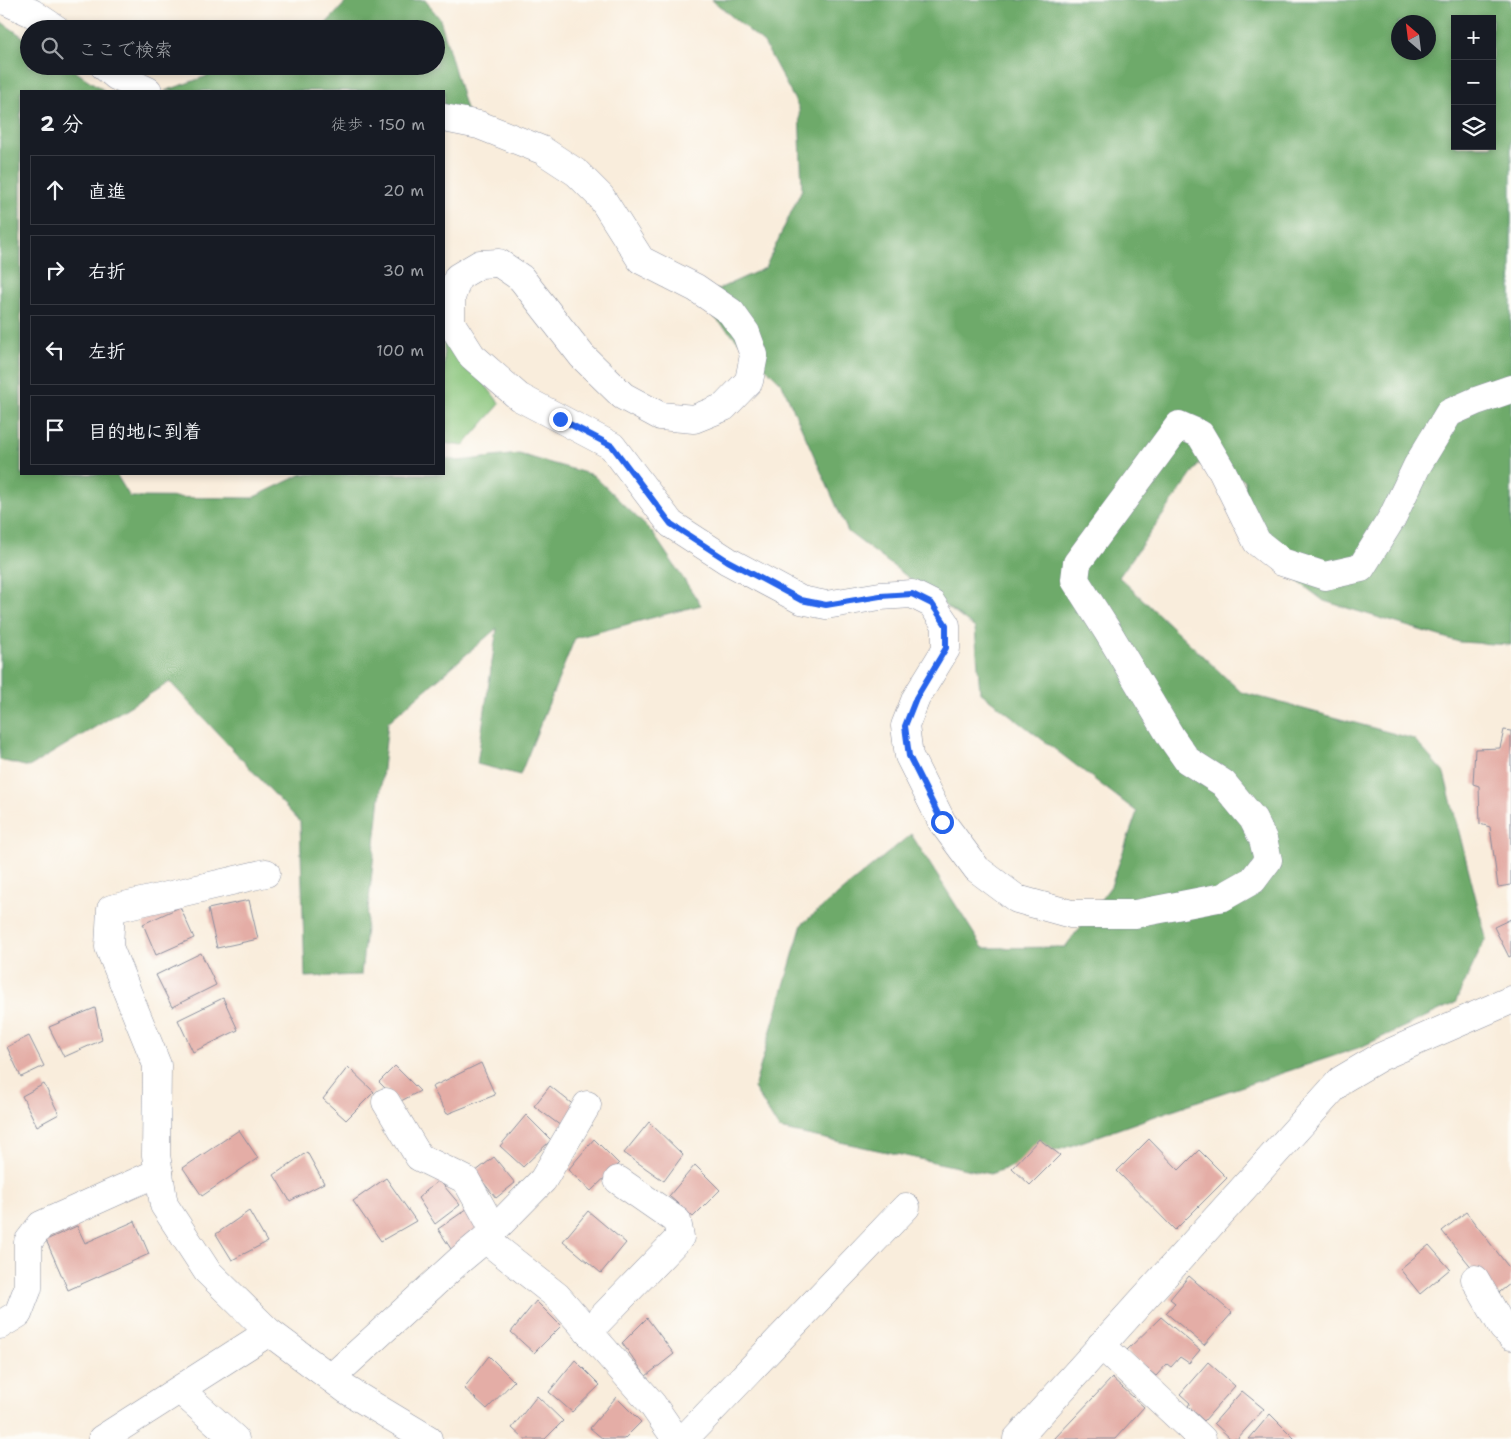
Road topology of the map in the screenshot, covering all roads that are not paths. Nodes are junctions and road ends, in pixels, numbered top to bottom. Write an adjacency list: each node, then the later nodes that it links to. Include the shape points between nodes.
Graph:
1 (4, 0): 2 (street)
2 (42, 20)
3 (115, 75): 4 (street)
4 (146, 90)
5 (445, 118): 6 (street, via 478,125 542,150 577,173 601,197 641,260 696,288 731,312 746,333 754,355 749,381 724,406 694,419 660,416 623,396 582,356 520,278 499,262 480,264 458,276 451,298 451,323 472,356 520,397 612,446 671,524 728,561 801,600 826,605 912,594 932,604 946,625 946,648 916,698 905,726 909,756 942,822 977,869 1017,899 1070,914 1135,914 1223,897 1253,880 1268,860 1263,839 1253,819 1222,783 1187,760 1075,580 1077,563 1179,425 1200,434 1257,542 1282,562 1325,576 1362,568 1392,518 1416,466 1449,413)
6 (1511, 390)
7 (266, 873): 11 (street, via 111,909 109,947 157,1065 156,1154)
8 (1511, 1000): 20 (street, via 1380,1058 1341,1080)
9 (386, 1102): 14 (street, via 419,1157 466,1180)
10 (587, 1105): 14 (street, via 543,1180)
11 (159, 1172): 16 (street, via 42,1225 28,1242 28,1288 18,1314); 17 (street, via 164,1205 207,1271)
12 (618, 1180): 18 (street, via 677,1221 680,1237)
13 (906, 1206): 27 (street)
14 (490, 1235): 18 (street, via 557,1296); 21 (street)
15 (1475, 1279): 19 (street)
16 (0, 1326)
17 (269, 1332): 21 (street); 22 (street)
18 (588, 1332): 26 (street, via 652,1404)
19 (1511, 1336)
20 (1101, 1345): 28 (street); 29 (street)
21 (331, 1378): 25 (street)
22 (180, 1390): 23 (street); 24 (street)
23 (102, 1439)
24 (235, 1439)
25 (428, 1439)
26 (676, 1439)
27 (684, 1439)
28 (1017, 1439)
29 (1202, 1439)

